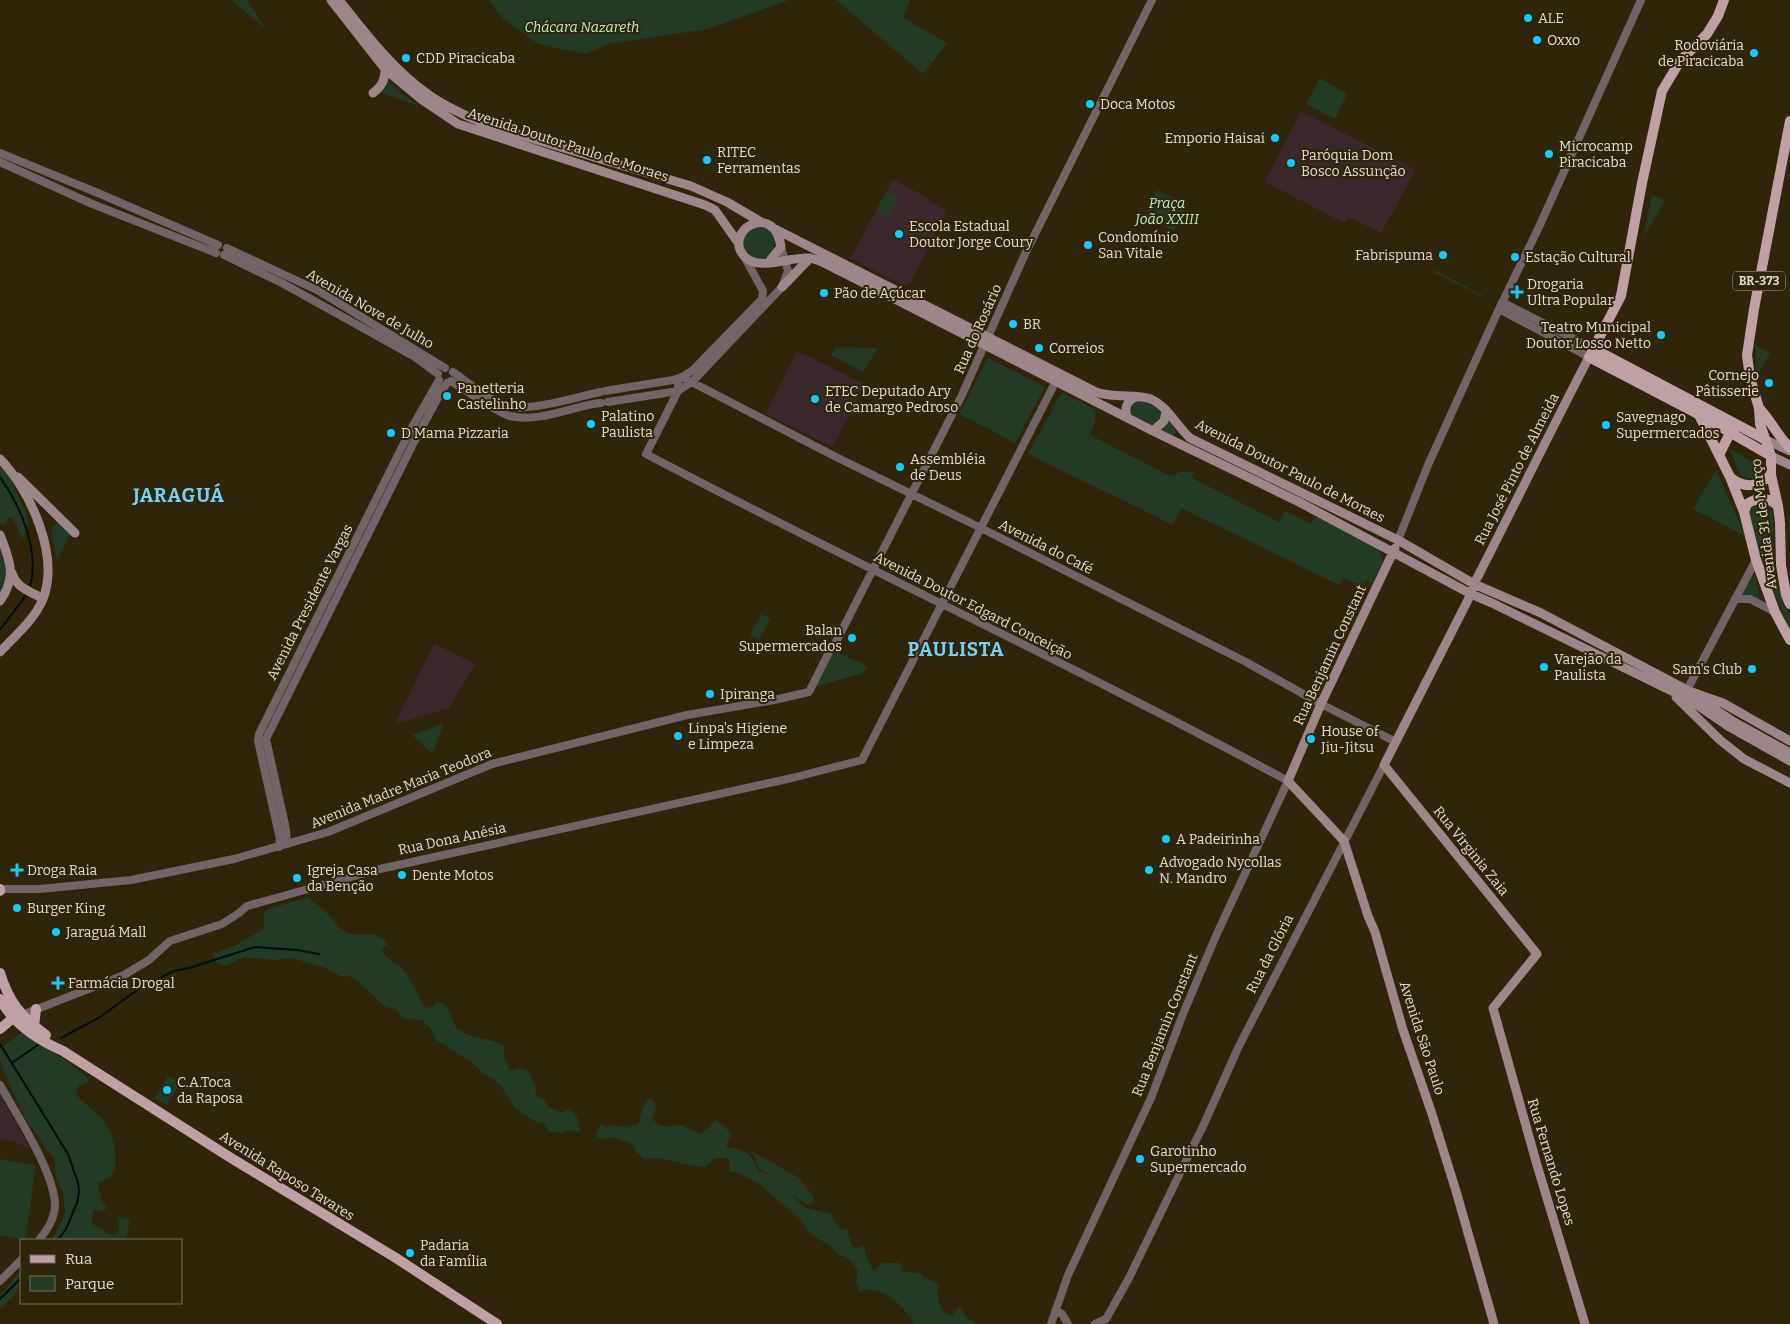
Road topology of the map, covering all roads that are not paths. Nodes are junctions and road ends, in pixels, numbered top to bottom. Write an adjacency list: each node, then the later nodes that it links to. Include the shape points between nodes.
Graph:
1 (330, 0): 6 (main road, Avenida Doutor Paulo de Moraes)
2 (339, 0): 11 (main road, Avenida Doutor Paulo de Moraes, via 392,64 428,95 457,112 691,186)
3 (1152, 0): 22 (street, Rua do Rosário, via 1026,254)
4 (1641, 0): 21 (street, Rua Benjamin Constant)
5 (1724, 0): 24 (main road, via 1706,34 1680,61 1662,91 1621,296)
6 (385, 69): 7 (main road, via 384,81); 13 (main road, Avenida Doutor Paulo de Moraes, via 458,124 705,204 715,210)
7 (373, 93)
8 (1790, 121): 33 (main road, BR-373, via 1748,338 1748,366)
9 (0, 153): 15 (street, Avenida Nove de Julho, via 98,193)
10 (0, 162): 15 (street, Avenida Nove de Julho, via 90,203)
11 (762, 222): 12 (main road); 13 (main road, via 745,228)
12 (775, 229): 14 (main road); 22 (main road, Avenida Doutor Paulo de Moraes)
13 (739, 244): 16 (main road)
14 (781, 247): 18 (street); 19 (main road)
15 (221, 250): 26 (street, Avenida Nove de Julho); 26 (street, Avenida Nove de Julho, via 319,290 450,369)
16 (742, 254): 19 (main road, via 754,262); 27 (street, Avenida Nove de Julho, via 763,291 761,301 693,370)
17 (810, 258): 18 (main road); 20 (main road); 23 (main road, Avenida Doutor Paulo de Moraes)
18 (786, 260): 19 (main road); 20 (street, via 788,271)
19 (768, 263)
20 (782, 287): 28 (street, Avenida Nove de Julho)
21 (1500, 306): 24 (street); 57 (street, Rua Benjamin Constant)
22 (989, 336): 23 (street, Rua do Rosário); 25 (main road, Avenida Doutor Paulo de Moraes)
23 (985, 345): 25 (main road, Avenida Doutor Paulo de Moraes); 49 (street, Rua do Rosário)
24 (1592, 353): 35 (main road); 39 (main road); 62 (main road, Rua José Pinto de Almeida)
25 (1058, 377): 31 (main road, Avenida Doutor Paulo de Moraes, via 1101,394); 36 (main road, Avenida Doutor Paulo de Moraes); 53 (street)
26 (446, 378): 29 (street, Avenida Nove de Julho, via 512,407 538,405); 32 (street, Avenida Nove de Julho, via 508,416 543,416); 87 (street, Avenida Presidente Vargas, via 266,740); 88 (street, Avenida Presidente Vargas, via 411,429 259,734)
27 (680, 378): 28 (street, Avenida do Café); 29 (street, Avenida Nove de Julho); 30 (street)
28 (693, 382): 30 (street, Avenida Nove de Julho); 49 (street, Avenida do Café)
29 (602, 391): 32 (street, via 610,396)
30 (678, 391): 32 (street, Avenida Nove de Julho); 61 (street, Avenida Doutor Edgard Conceição, via 646,454)
31 (1137, 397): 34 (main road, Avenida Doutor Paulo de Moraes, via 1153,400); 36 (main road, via 1126,404)
32 (604, 402)
33 (1759, 408): 40 (main road, BR-373); 41 (main road)
34 (1166, 412): 37 (main road, via 1164,421); 57 (main road, Avenida Doutor Paulo de Moraes, via 1190,438)
35 (1698, 414): 38 (main road); 42 (main road, Avenida 31 de Março)
36 (1127, 417): 37 (main road, Avenida Doutor Paulo de Moraes)
37 (1153, 431): 58 (main road, Avenida Doutor Paulo de Moraes)
38 (1729, 433): 39 (main road, via 1736,429 1745,434); 42 (main road); 43 (main road)
39 (1754, 433): 40 (main road)
40 (1766, 440): 41 (main road); 43 (main road, Avenida 31 de Março / BR-373)
41 (1790, 449)
42 (1719, 455): 48 (main road, Avenida 31 de Março)
43 (1771, 456): 45 (main road); 47 (main road, Avenida 31 de Março / BR-373)
44 (0, 459): 46 (main road)
45 (1790, 465)
46 (9, 468): 51 (main road); 54 (main road)
47 (1771, 475): 48 (main road, via 1759,483 1744,485); 50 (main road, Avenida 31 de Março / BR-373)
48 (1730, 477): 52 (main road, Avenida 31 de Março)
49 (912, 494): 53 (street, Avenida do Café); 61 (street, Rua do Rosário)
50 (1778, 506): 52 (main road, via 1759,498 1747,504); 70 (main road, Avenida 31 de Março / BR-373, via 1781,565)
51 (53, 511): 54 (main road, via 44,519); 55 (main road)
52 (1744, 512): 59 (main road, Avenida 31 de Março)
53 (981, 528): 71 (street); 78 (street, Avenida do Café, via 1246,662)
54 (42, 530): 63 (main road, via 48,571)
55 (75, 534)
56 (0, 535): 60 (main road)
57 (1398, 540): 58 (main road, Rua Benjamin Constant); 62 (main road, Avenida Doutor Paulo de Moraes)
58 (1393, 552): 66 (main road, Avenida Doutor Paulo de Moraes); 78 (main road, Rua Benjamin Constant)
59 (1756, 560): 68 (street); 72 (main road, Avenida 31 de Março)
60 (11, 568): 64 (main road); 65 (main road, via 14,580)
61 (872, 570): 71 (street, Avenida Doutor Edgard Conceição); 77 (street, Rua do Rosário)
62 (1474, 584): 66 (main road, Rua José Pinto de Almeida); 76 (main road, Avenida Doutor Paulo de Moraes, via 1541,613)
63 (46, 586): 65 (main road); 67 (main road)
64 (7, 590): 65 (main road, via 15,587); 69 (main road)
65 (26, 590): 67 (main road)
66 (1471, 594): 75 (main road, Avenida Doutor Paulo de Moraes); 80 (main road, Rua da Glória)
67 (43, 599): 74 (main road)
68 (1736, 599): 72 (street, via 1750,599); 76 (street)
69 (0, 602)
70 (1790, 604)
71 (942, 605): 84 (street, Avenida Doutor Edgard Conceição); 93 (street, Rua Dona Anésia, via 862,760 380,869 247,906 222,924 170,942 124,975)
72 (1776, 612): 73 (main road, Avenida 31 de Março)
73 (1790, 640)
74 (0, 652)
75 (1660, 685): 82 (main road, Avenida Doutor Paulo de Moraes); 85 (main road, Avenida Doutor Paulo de Moraes, via 1744,759)
76 (1688, 690): 79 (main road, Avenida Doutor Paulo de Moraes, via 1722,703); 81 (main road, Avenida Doutor Paulo de Moraes, via 1734,722)
77 (809, 692): 87 (street, Avenida Madre Maria Teodora, via 687,716 492,764 328,832)
78 (1321, 704): 80 (street, Avenida do Café); 84 (main road, Rua Benjamin Constant)
79 (1790, 741)
80 (1396, 742): 83 (main road, Rua da Glória)
81 (1790, 753)
82 (1790, 761)
83 (1384, 765): 86 (street, Rua da Glória); 92 (main road, Rua Virginia Zaia, via 1537,954)
84 (1288, 780): 86 (main road, Avenida São Paulo); 102 (street, Rua Benjamin Constant, via 1183,1014 1151,1098 1068,1275)
85 (1790, 783)
86 (1344, 841): 106 (street, Rua da Glória, via 1243,1037 1129,1278 1106,1319); 107 (main road, Avenida São Paulo, via 1437,1129)
87 (288, 844): 88 (street, Avenida Madre Maria Teodora)
88 (279, 846): 89 (street, Avenida Madre Maria Teodora, via 234,859 131,880)
89 (0, 890)
90 (0, 973): 94 (main road, Avenida Raposo Tavares)
91 (0, 1000): 94 (main road, Avenida Raposo Tavares)
92 (1493, 1008): 108 (main road, Rua Fernando Lopes)
93 (36, 1009): 94 (street, Rua Dona Anésia); 95 (main road)
94 (18, 1016): 95 (main road, Avenida Raposo Tavares); 96 (main road); 97 (main road, Avenida Raposo Tavares, via 20,1025)
95 (34, 1027): 97 (main road, Avenida Raposo Tavares, via 52,1039)
96 (0, 1028)
97 (62, 1051): 103 (main road, Avenida Raposo Tavares)
98 (0, 1085): 99 (street, via 51,1182 55,1208 52,1220)
99 (40, 1239)
100 (20, 1261): 101 (street)
101 (0, 1281)
102 (1056, 1310): 104 (street, Rua Benjamin Constant); 105 (street)
103 (497, 1324)
104 (1051, 1324)
105 (1068, 1324)
106 (1095, 1324)
107 (1494, 1324)
108 (1585, 1324)

